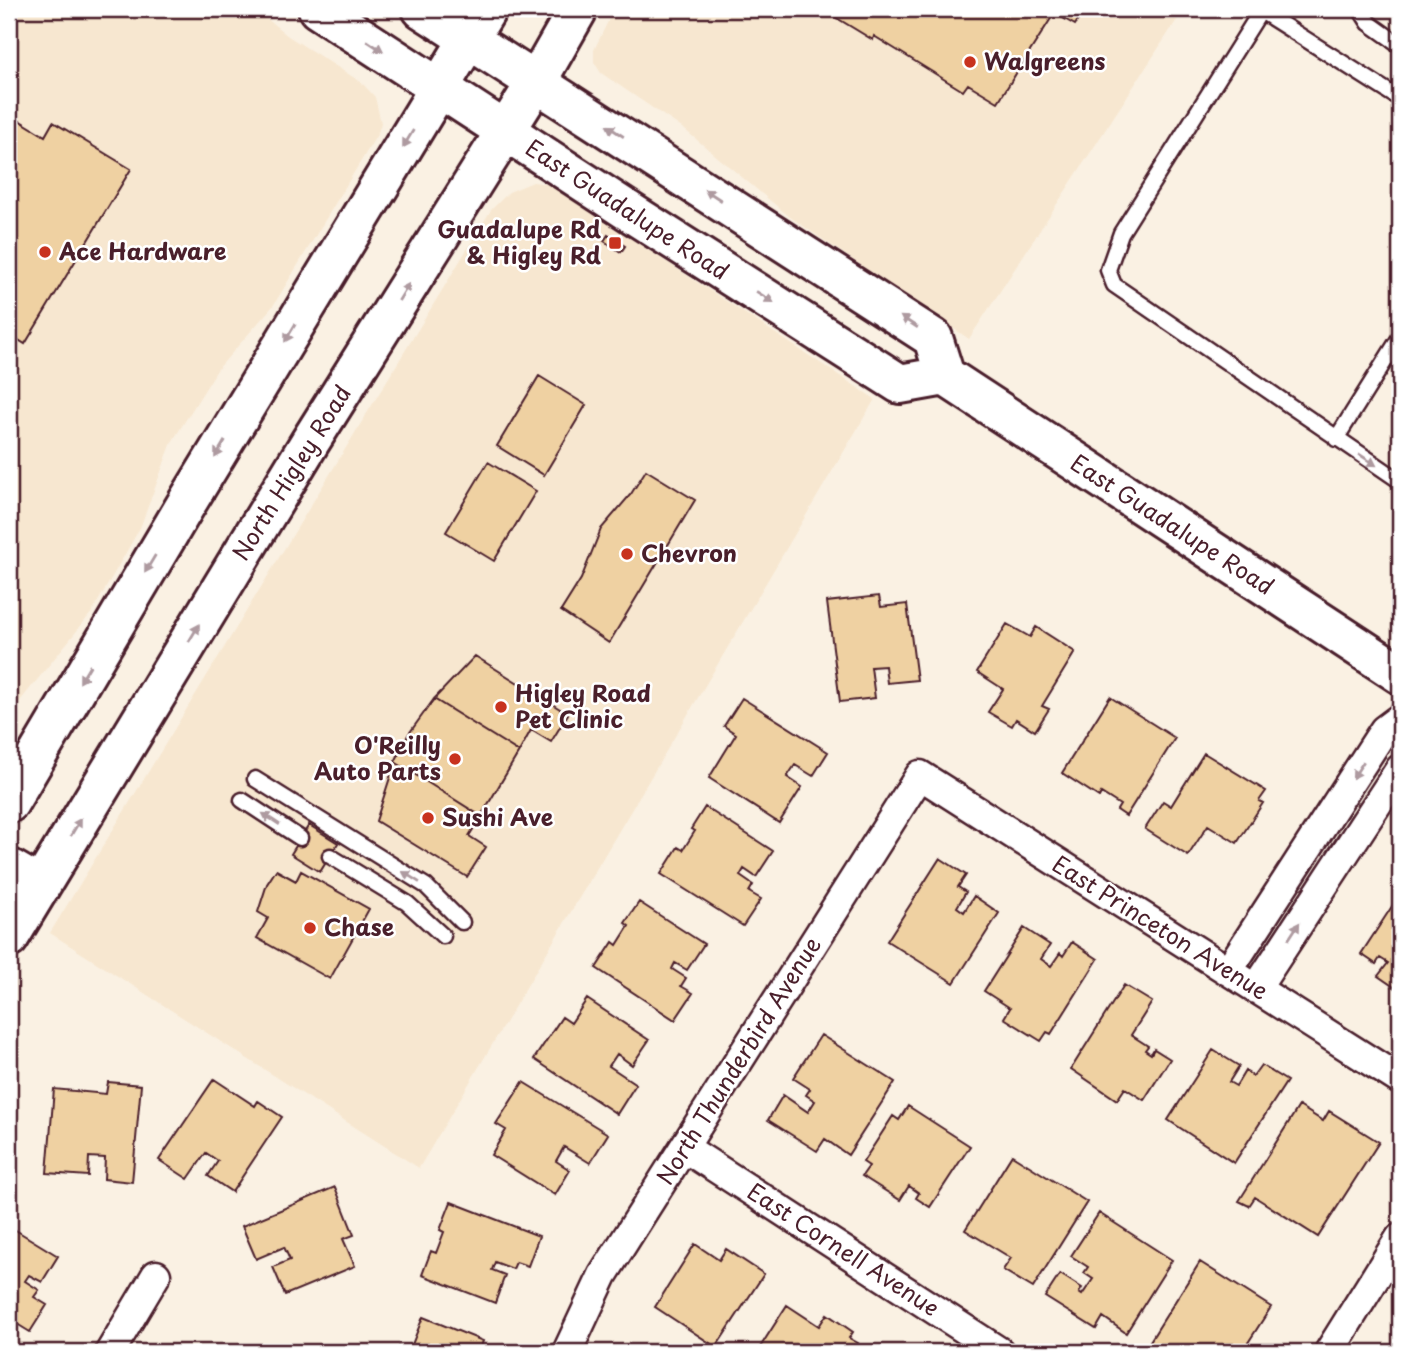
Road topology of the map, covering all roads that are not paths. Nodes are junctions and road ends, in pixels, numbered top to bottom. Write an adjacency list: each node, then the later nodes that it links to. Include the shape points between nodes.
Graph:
1 (318, 9): 9 (main road, East Guadalupe Road, one-way to 9)
2 (422, 9): 6 (main road)
3 (578, 9): 8 (main road, North Higley Road)
4 (1360, 9): 7 (lane, via 1369,23)
5 (1261, 10): 10 (lane); 14 (lane, via 1121,233 1108,270 1114,285)
6 (478, 24): 8 (main road); 9 (main road)
7 (1400, 45)
8 (537, 81): 11 (main road, North Higley Road); 13 (main road, one-way to 8, via 933,338)
9 (439, 88): 11 (main road, East Guadalupe Road); 22 (main road, one-way to 22)
10 (1400, 99)
11 (505, 131): 13 (main road, East Guadalupe Road, one-way to 13, via 900,384); 25 (main road, North Higley Road, one-way to 11, via 310,442)
12 (1400, 337): 14 (lane)
13 (945, 376): 16 (main road, East Guadalupe Road)
14 (1336, 439): 15 (lane, one-way to 15)
15 (1400, 481)
16 (1400, 674)
17 (1400, 718): 29 (street, one-way to 29, via 1384,730)
18 (1400, 769): 30 (street, one-way to 18)
19 (920, 775): 29 (street, East Princeton Avenue); 32 (street, North Thunderbird Avenue)
20 (254, 779): 26 (lane, one-way to 20, via 426,886)
21 (242, 800): 23 (lane, one-way to 21)
22 (9, 803)
23 (300, 838)
24 (330, 856): 27 (lane, via 407,903)
25 (24, 877): 28 (main road, North Higley Road)
26 (462, 922)
27 (443, 936)
28 (9, 938)
29 (1228, 971): 30 (street, East Princeton Avenue)
30 (1256, 989): 31 (street, East Princeton Avenue)
31 (1400, 1080)
32 (685, 1149): 36 (street, North Thunderbird Avenue, via 603,1275); 37 (street, East Cornell Avenue)
33 (1400, 1238): 38 (street)
34 (156, 1275): 35 (street)
35 (110, 1352)
36 (567, 1352)
37 (1000, 1352)
38 (1329, 1352)

